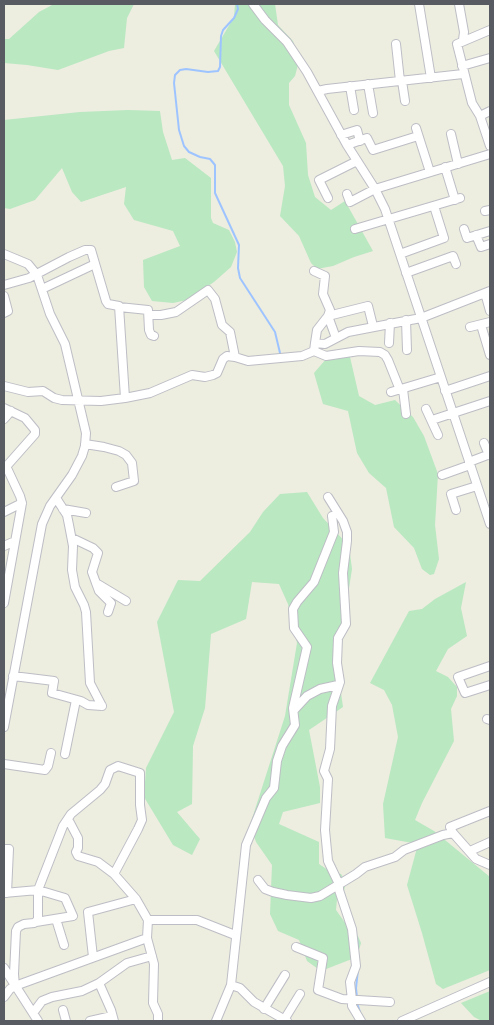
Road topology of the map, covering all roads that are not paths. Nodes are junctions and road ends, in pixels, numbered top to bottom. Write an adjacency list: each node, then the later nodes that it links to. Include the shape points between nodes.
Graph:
1 (253, 4): 13 (street, via 287,42)
2 (419, 4): 9 (street)
3 (459, 4): 5 (street)
4 (490, 30): 5 (street)
5 (463, 40): 8 (street, via 457,44)
6 (396, 44): 10 (street)
7 (490, 58): 8 (street)
8 (462, 70): 9 (street); 18 (street, via 472,103)
9 (431, 78): 10 (street)
10 (401, 81): 11 (street); 14 (street)
11 (368, 84): 12 (street); 17 (street)
12 (350, 86): 13 (street); 15 (street)
13 (318, 91): 20 (street)
14 (405, 101)
15 (354, 110)
16 (490, 111): 18 (street)
17 (373, 113)
18 (480, 116): 23 (street)
19 (451, 134): 26 (street)
20 (341, 135): 21 (street, via 357,130); 22 (street)
21 (360, 140): 22 (street); 28 (street, via 367,138 373,150 417,132)
22 (347, 145): 25 (street)
23 (490, 146)
24 (490, 154): 26 (street)
25 (357, 161): 29 (street); 31 (street, via 319,180)
26 (458, 164): 27 (street)
27 (445, 168): 28 (street); 32 (street, via 457,199)
28 (430, 172): 29 (street)
29 (375, 189): 30 (street, via 350,202); 33 (street)
30 (347, 194)
31 (328, 198)
32 (434, 206): 33 (street); 40 (street, via 444,238)
33 (389, 220): 35 (street); 40 (street)
34 (464, 229): 37 (street, via 467,238)
35 (355, 230)
36 (490, 230): 37 (street)
37 (476, 235): 38 (street, via 481,247)
38 (490, 244)
39 (4, 254): 45 (street, via 28,264)
40 (400, 254): 44 (street)
41 (95, 264): 45 (street, via 91,250 85,250); 47 (street); 50 (street, via 108,304)
42 (456, 264): 44 (street, via 453,256)
43 (314, 271): 54 (street, via 325,276 323,294 330,310)
44 (406, 273): 55 (street)
45 (37, 275): 46 (street); 47 (street)
46 (4, 285)
47 (42, 289): 76 (street, via 64,344)
48 (488, 292): 51 (street); 55 (street)
49 (4, 296): 52 (street, via 8,311)
50 (120, 307): 53 (street, via 144,308); 75 (street)
51 (490, 311)
52 (4, 312)
53 (149, 315): 62 (street, via 150,335); 68 (street, via 176,312 208,290 222,325 230,332)
54 (328, 316): 60 (street, via 368,306); 63 (street); 65 (street, via 317,330)
55 (421, 318): 56 (street); 70 (street)
56 (406, 320): 58 (street); 66 (street)
57 (490, 322): 59 (street)
58 (390, 323): 60 (street); 64 (street)
59 (480, 325): 61 (street); 67 (street)
60 (373, 326): 63 (street)
61 (470, 327)
62 (154, 336)
63 (336, 338): 65 (street)
64 (389, 343)
65 (314, 347): 68 (street, via 302,356 248,361); 72 (street, via 326,356 359,351 385,354)
66 (407, 350)
67 (490, 355)
68 (235, 357): 75 (street, via 227,356 217,372 205,377 192,376 150,393)
69 (490, 376): 73 (street)
70 (441, 377): 72 (street); 73 (street)
71 (4, 386): 76 (street, via 28,392 43,391 62,400)
72 (401, 390): 74 (street); 80 (street)
73 (445, 391): 81 (street)
74 (391, 392)
75 (125, 398): 76 (street)
76 (78, 400): 86 (street, via 86,433)
77 (490, 401): 81 (street)
78 (426, 409): 83 (street)
79 (7, 410): 82 (street); 89 (street, via 25,418 35,434)
80 (406, 414)
81 (453, 414): 83 (street); 88 (street)
82 (4, 419)
83 (432, 420): 84 (street)
84 (438, 435)
85 (484, 443): 87 (street)
86 (85, 444): 92 (street, via 119,452 132,463 134,481); 94 (street, via 82,456)
87 (490, 455): 88 (street)
88 (469, 464): 90 (street); 91 (street)
89 (5, 468): 96 (street)
90 (442, 475)
91 (477, 486): 95 (street); 98 (street, via 451,494)
92 (116, 487)
93 (328, 497): 114 (street, via 344,521 347,532 343,573 346,624 338,638)
94 (56, 498): 97 (street); 112 (street, via 42,524)
95 (486, 500): 102 (street)
96 (22, 504): 99 (street); 104 (street)
97 (63, 509): 100 (street); 103 (street)
98 (456, 510)
99 (4, 512)
100 (86, 513)
101 (332, 516): 116 (street, via 334,532 314,582 293,609 294,628 307,647)
102 (490, 524)
103 (72, 538): 107 (street, via 98,553 92,572); 115 (street, via 75,587 86,612 90,683 102,706)
104 (15, 541): 105 (street); 106 (street)
105 (4, 546)
106 (6, 580): 109 (street)
107 (96, 583): 108 (street); 110 (street, via 111,603)
108 (126, 601)
109 (4, 602)
110 (108, 612)
111 (490, 666): 113 (street, via 458,677 465,693)
112 (13, 676): 115 (street, via 54,681 52,693); 117 (street)
113 (490, 685)
114 (338, 686): 116 (street, via 320,689 307,696); 130 (street, via 332,706 330,749 324,771 328,779 325,830 328,861)
115 (76, 700): 119 (street)
116 (294, 710): 137 (street, via 295,725 277,761 274,788 266,798 246,845)
117 (4, 727)
118 (51, 754): 120 (street, via 45,770)
119 (65, 754)
120 (4, 764)
121 (490, 811): 123 (street, via 450,827)
122 (68, 819): 128 (street, via 78,838 78,856 98,862); 128 (street, via 100,790 114,766 140,773 141,822); 131 (street)
123 (453, 833): 126 (street); 130 (street, via 365,867)
124 (490, 842): 126 (street)
125 (4, 849): 132 (street, via 9,850)
126 (470, 851): 127 (street, via 476,860)
127 (490, 865)
128 (114, 874): 133 (street)
129 (258, 880): 130 (street, via 265,889 273,892 311,898 329,892)
130 (339, 884): 151 (street, via 352,929 356,966 350,982)
131 (38, 890): 132 (street); 134 (street, via 64,898 72,916); 136 (street, via 39,917)
132 (6, 893)
133 (136, 899): 135 (street); 142 (street, via 88,912)
134 (56, 919): 136 (street); 139 (street)
135 (148, 920): 137 (street, via 197,920); 138 (street)
136 (36, 922): 148 (street, via 24,924 16,930)
137 (235, 935): 147 (street)
138 (148, 938): 141 (street); 142 (street)
139 (64, 945)
140 (296, 947): 151 (street, via 323,958 318,990)
141 (152, 956): 146 (street, via 127,963); 161 (street, via 153,1003)
142 (93, 957): 148 (street)
143 (4, 968): 148 (street)
144 (285, 975): 153 (street)
145 (490, 982): 164 (street)
146 (100, 983): 155 (street, via 42,1001); 156 (street)
147 (231, 985): 153 (street, via 240,988); 162 (street)
148 (15, 986): 150 (street); 155 (street)
149 (300, 994): 157 (street)
150 (4, 997)
151 (352, 1000): 152 (street); 163 (street)
152 (390, 1002)
153 (264, 1009): 157 (street)
154 (63, 1010): 159 (street)
155 (33, 1013): 158 (street)
156 (113, 1019): 160 (street)
157 (285, 1020)
158 (38, 1021)
159 (66, 1021)
160 (90, 1021)
161 (158, 1021)
162 (216, 1021)
163 (361, 1021)
164 (402, 1021)

